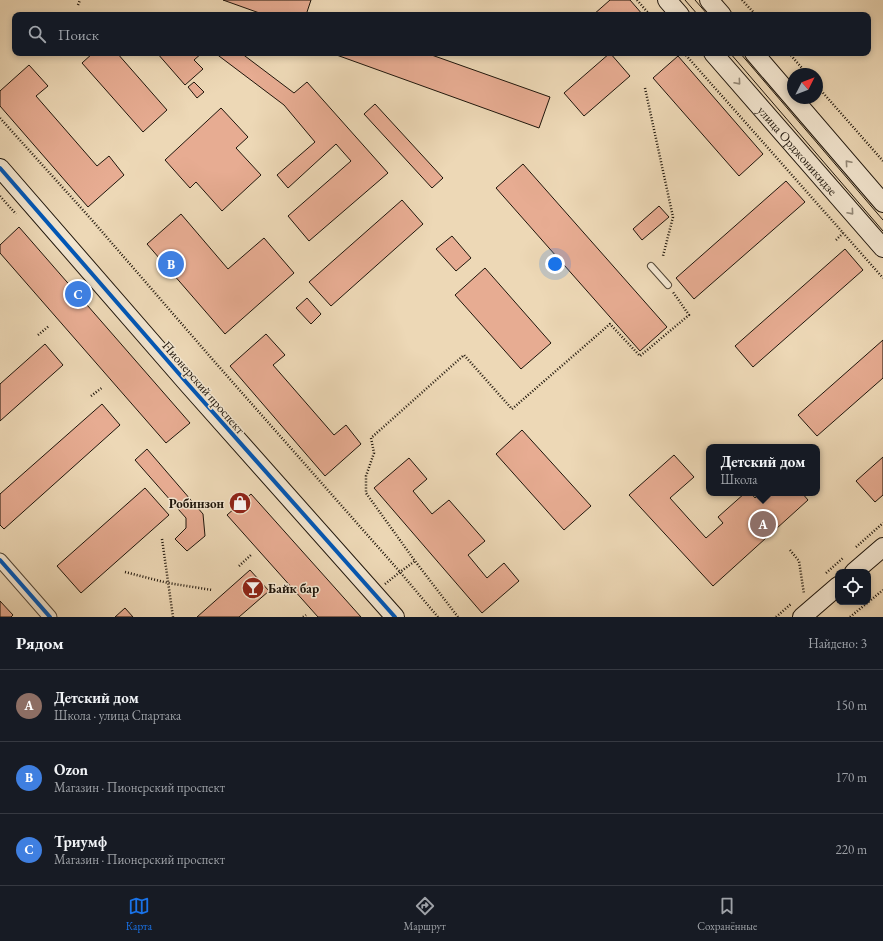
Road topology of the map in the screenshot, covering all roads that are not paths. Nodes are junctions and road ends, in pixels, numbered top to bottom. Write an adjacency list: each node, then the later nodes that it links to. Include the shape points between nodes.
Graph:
1 (667, 0): 3 (street)
2 (709, 0): 4 (street)
3 (677, 12)
4 (719, 12)
5 (716, 56): 9 (street, улица Орджоникидзе, one-way to 9)
6 (757, 56): 8 (street, one-way to 6)
7 (0, 168): 18 (street, Пионерский проспект, via 182,378)
8 (883, 203)
9 (883, 248)
10 (651, 266): 11 (lane)
11 (668, 285)
12 (883, 547): 14 (street)
13 (0, 560): 17 (street)
14 (857, 569)
15 (832, 580): 16 (street)
16 (803, 605)
17 (50, 617)
18 (395, 617)

